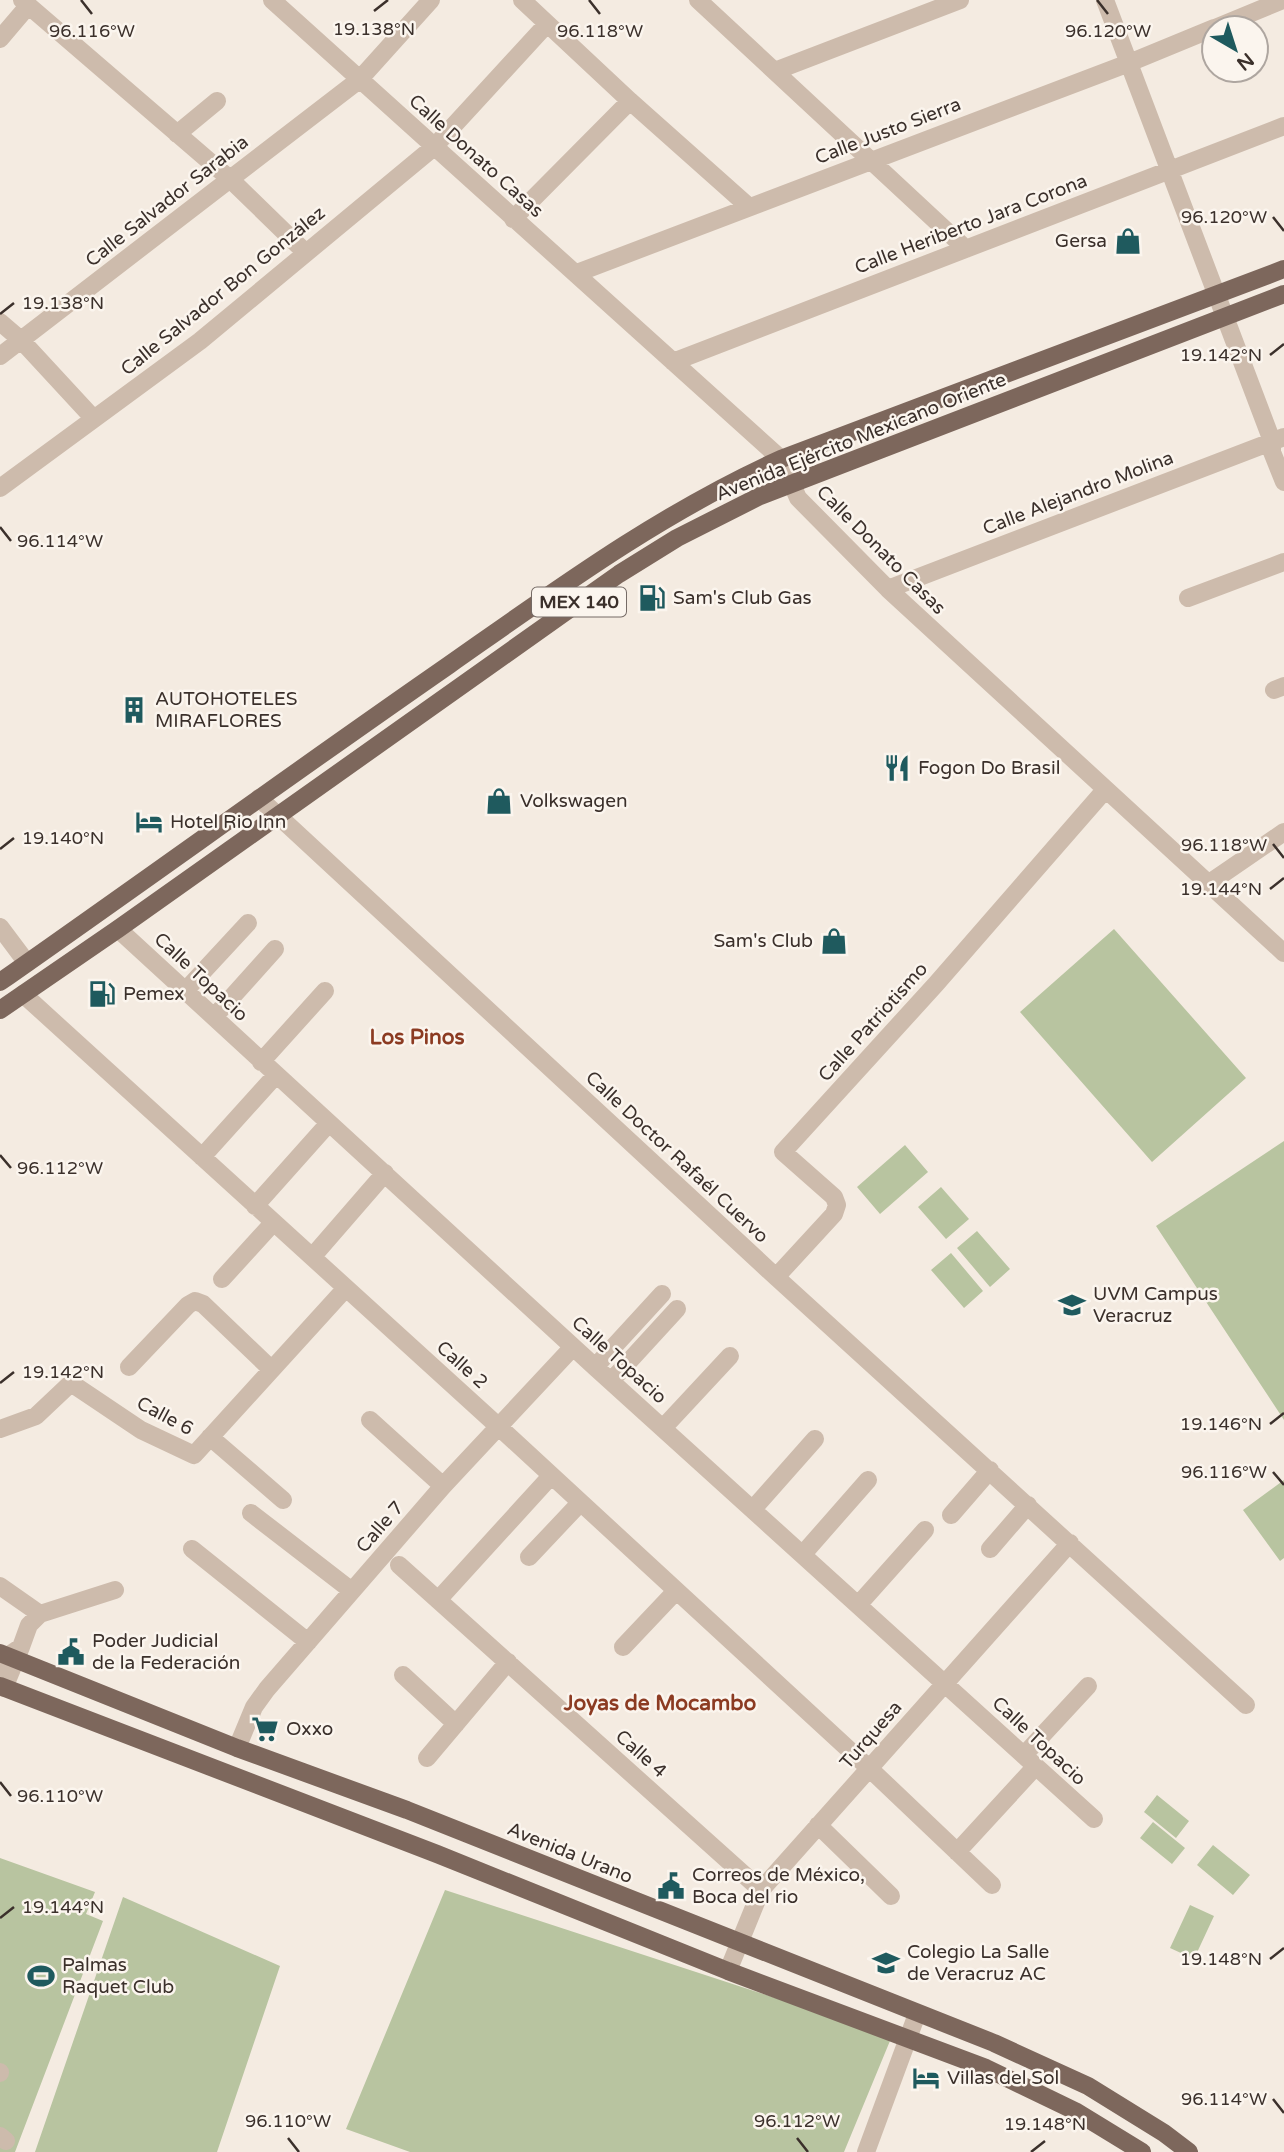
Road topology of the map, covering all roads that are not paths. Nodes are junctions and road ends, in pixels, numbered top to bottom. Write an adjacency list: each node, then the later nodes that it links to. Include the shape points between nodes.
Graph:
1 (431, 0): 15 (street, Calle Salvador Sarabia)
2 (522, 0): 10 (street)
3 (698, 0): 14 (street)
4 (960, 0): 14 (street)
5 (1105, 0): 13 (street)
6 (1283, 0): 9 (street, Calle Justo Sierra)
7 (274, 1): 15 (street, Calle Donato Casas)
8 (25, 3): 12 (street); 19 (street)
9 (1248, 14)
10 (547, 24): 17 (street); 20 (street, Calle Salvador Bon González)
11 (1200, 34): 13 (street, Calle Justo Sierra)
12 (0, 39)
13 (1129, 63): 21 (street, Calle Justo Sierra); 22 (street)
14 (775, 71): 21 (street)
15 (359, 80): 20 (street, Calle Donato Casas); 23 (street, Calle Salvador Sarabia)
16 (217, 101): 19 (street)
17 (630, 101): 24 (street); 25 (street)
18 (1284, 126): 22 (street, Calle Heriberto Jara Corona)
19 (177, 134): 23 (street)
20 (434, 147): 25 (street, Calle Donato Casas); 27 (street, Calle Salvador Bon González)
21 (872, 159): 24 (street, Calle Justo Sierra); 26 (street)
22 (1170, 170): 26 (street, Calle Heriberto Jara Corona); 31 (street)
23 (230, 179): 27 (street); 34 (street, Calle Salvador Sarabia)
24 (748, 206): 29 (street, Calle Justo Sierra)
25 (513, 219): 29 (street, Calle Donato Casas)
26 (966, 249): 36 (street, Calle Heriberto Jara Corona)
27 (306, 252): 37 (street, Calle Salvador Bon González, via 200,341)
28 (1284, 270): 31 (main road, Avenida Ejército Mexicano Oriente / MEX 140)
29 (577, 273): 36 (street, Calle Donato Casas)
30 (1284, 294): 32 (main road, Avenida Ejército Mexicano Oriente / MEX 140)
31 (1216, 295): 32 (street); 39 (main road, Avenida Ejército Mexicano Oriente / MEX 140)
32 (1225, 316): 38 (street); 41 (main road, Avenida Ejército Mexicano Oriente / MEX 140)
33 (0, 322): 34 (street)
34 (21, 340): 35 (street, Calle Salvador Sarabia); 37 (street)
35 (0, 356)
36 (673, 362): 39 (street, Calle Donato Casas)
37 (94, 419): 42 (street, Calle Salvador Bon González)
38 (1281, 447): 40 (street, via 1272,452); 44 (street, Calle Alejandro Molina)
39 (781, 459): 41 (street, Calle Donato Casas); 47 (main road, Avenida Ejército Mexicano Oriente / MEX 140, via 664,519 606,556)
40 (1284, 482)
41 (792, 484): 44 (street, Calle Donato Casas, via 806,508); 48 (main road, Avenida Ejército Mexicano Oriente / MEX 140, via 716,517 619,574)
42 (0, 488)
43 (1284, 562): 45 (street)
44 (888, 589): 46 (street, Calle Donato Casas)
45 (1188, 598)
46 (1105, 790): 50 (street, Calle Donato Casas); 71 (street, Calle Patriotismo, via 783,1152 834,1197 837,1205 834,1214)
47 (259, 798): 48 (street, Calle Doctor Rafaél Cuervo); 56 (main road, Avenida Ejército Mexicano Oriente / MEX 140)
48 (277, 816): 53 (main road, Avenida Ejército Mexicano Oriente / MEX 140); 71 (street, Calle Doctor Rafaél Cuervo)
49 (1284, 832): 50 (street)
50 (1208, 884): 55 (street, Calle Donato Casas)
51 (248, 923): 58 (street)
52 (0, 927): 56 (street)
53 (118, 929): 58 (street, Calle Topacio); 60 (main road, Avenida Ejército Mexicano Oriente / MEX 140)
54 (275, 949): 62 (street)
55 (1284, 953)
56 (27, 963): 57 (main road, Avenida Ejército Mexicano Oriente / MEX 140)
57 (0, 982)
58 (185, 991): 62 (street, Calle Topacio)
59 (325, 991): 63 (street)
60 (23, 994): 61 (main road, Avenida Ejército Mexicano Oriente / MEX 140); 66 (street, Calle 2)
61 (0, 1010)
62 (214, 1017): 63 (street, Calle Topacio)
63 (261, 1062): 64 (street, Calle Topacio)
64 (276, 1075): 65 (street, Calle Topacio); 66 (street)
65 (329, 1123): 67 (street, Calle Topacio); 68 (street)
66 (202, 1157): 68 (street, Calle 2)
67 (384, 1172): 70 (street); 76 (street, Calle Topacio)
68 (255, 1206): 69 (street, Calle 2)
69 (273, 1223): 70 (street, Calle 2); 72 (street)
70 (313, 1256): 73 (street, Calle 2)
71 (776, 1277): 88 (street, Calle Doctor Rafaél Cuervo)
72 (222, 1279)
73 (345, 1288): 80 (street, Calle 6); 83 (street, Calle 2)
74 (662, 1294): 79 (street)
75 (677, 1308): 81 (street)
76 (573, 1347): 79 (street, Calle Topacio); 83 (street, Calle 7)
77 (730, 1356): 85 (street)
78 (129, 1367): 80 (street, via 195,1301 204,1304)
79 (595, 1367): 81 (street, Calle Topacio)
80 (271, 1369): 86 (street, Calle 6)
81 (611, 1381): 85 (street, Calle Topacio)
82 (370, 1420): 91 (street)
83 (499, 1427): 89 (street, Calle 2); 91 (street, Calle 7)
84 (0, 1429): 86 (street, Calle 6, via 36,1416 71,1383 141,1430 194,1455)
85 (663, 1429): 95 (street, Calle Topacio)
86 (210, 1437): 92 (street)
87 (815, 1439): 95 (street)
88 (990, 1470): 94 (street, Calle Doctor Rafaél Cuervo); 97 (street)
89 (551, 1476): 93 (street, Calle 2); 109 (street)
90 (868, 1480): 102 (street)
91 (443, 1486): 107 (street, Calle 7)
92 (283, 1500)
93 (580, 1503): 103 (street); 108 (street, Calle 2)
94 (1028, 1505): 99 (street, Calle Doctor Rafaél Cuervo); 101 (street)
95 (753, 1509): 102 (street, Calle Topacio)
96 (251, 1513): 107 (street)
97 (951, 1515)
98 (925, 1530): 110 (street)
99 (1070, 1544): 117 (street, Turquesa); 120 (street, Calle Doctor Rafaél Cuervo)
100 (192, 1549): 112 (street)
101 (990, 1549)
102 (803, 1554): 110 (street, Calle Topacio)
103 (529, 1557)
104 (399, 1565): 109 (street, Calle 4)
105 (0, 1586): 111 (street)
106 (115, 1590): 111 (street)
107 (352, 1591): 112 (street, Calle 7)
108 (676, 1591): 113 (street); 127 (street, Calle 2)
109 (438, 1600): 115 (street, Calle 4)
110 (859, 1604): 117 (street, Calle Topacio)
111 (40, 1614): 114 (street)
112 (308, 1642): 124 (street, Calle 7, via 254,1707)
113 (624, 1647)
114 (11, 1654): 118 (street); 121 (main road, Avenida Urano)
115 (508, 1662): 122 (street); 132 (street, Calle 4)
116 (403, 1675): 122 (street)
117 (945, 1682): 126 (street, Calle Topacio); 127 (street, Turquesa)
118 (1, 1683): 123 (main road)
119 (1088, 1686): 126 (street)
120 (1246, 1705)
121 (142, 1709): 123 (main road); 124 (main road, Avenida Urano)
122 (456, 1724): 125 (street)
123 (132, 1737): 135 (main road)
124 (237, 1748): 134 (main road, Avenida Urano, via 407,1810)
125 (427, 1758)
126 (1034, 1765): 128 (street, Calle Topacio); 130 (street)
127 (870, 1769): 129 (street, Turquesa); 130 (street, Calle 2)
128 (1094, 1819)
129 (818, 1825): 132 (street, Turquesa); 133 (street)
130 (961, 1855): 131 (street, Calle 2)
131 (992, 1885)
132 (761, 1889): 134 (street, Turquesa)
133 (891, 1896)
134 (739, 1944): 135 (street, Turquesa); 136 (main road, Avenida Urano)
135 (728, 1971): 137 (main road)
136 (917, 2014): 137 (street); 140 (main road, Avenida Urano, via 1088,2086)
137 (909, 2038): 138 (street); 139 (main road, via 1019,2084)
138 (866, 2152)
139 (1142, 2152)
140 (1189, 2152)

